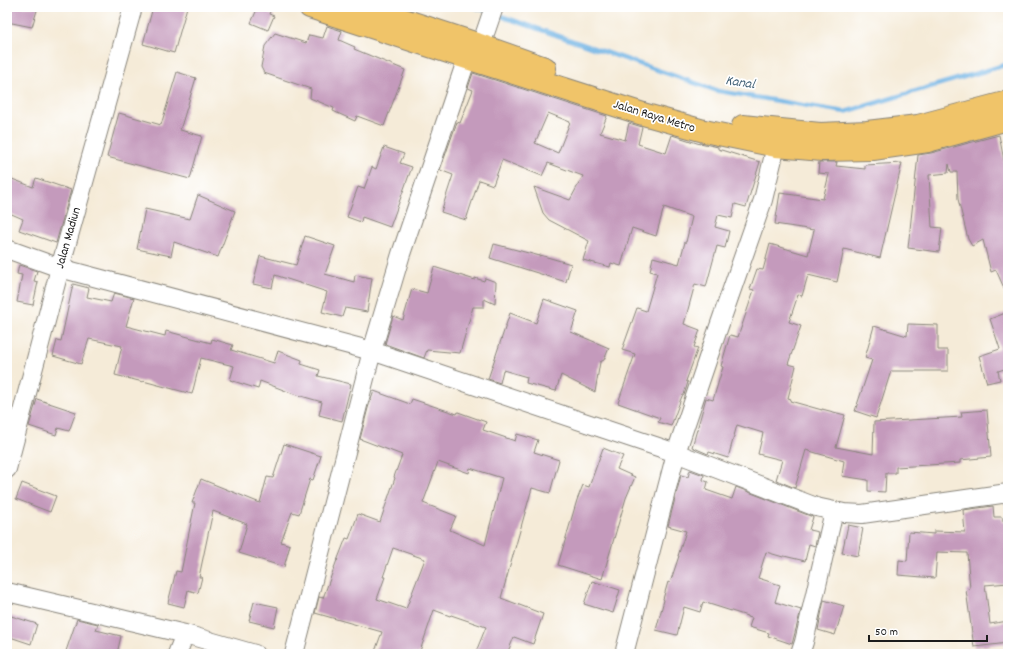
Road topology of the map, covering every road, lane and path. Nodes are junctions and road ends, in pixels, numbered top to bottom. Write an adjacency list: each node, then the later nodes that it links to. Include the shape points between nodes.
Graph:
1 (133, 7): 9 (street, Jalan Madiun)
2 (310, 7): 5 (highway, Jalan Raya Metro)
3 (364, 7): 5 (highway)
4 (494, 7): 5 (street)
5 (474, 52): 6 (highway, via 707,121 820,134); 7 (highway, Jalan Raya Metro, via 643,114 704,131); 10 (street, via 401,254)
6 (1007, 118): 7 (highway, Jalan Raya Metro, via 928,141 873,149 823,150)
7 (776, 146): 11 (street, via 763,200)
8 (7, 249): 9 (street)
9 (60, 268): 10 (street); 12 (street, Jalan Madiun)
10 (372, 351): 11 (street); 19 (street)
11 (676, 453): 14 (street, via 816,507); 20 (street)
12 (7, 469)
13 (1008, 493): 14 (street, via 862,514)
14 (834, 510): 21 (street)
15 (7, 592): 16 (street)
16 (184, 634): 17 (street); 18 (street)
17 (177, 654)
18 (255, 654)
19 (294, 654)
20 (624, 654)
21 (800, 654)

